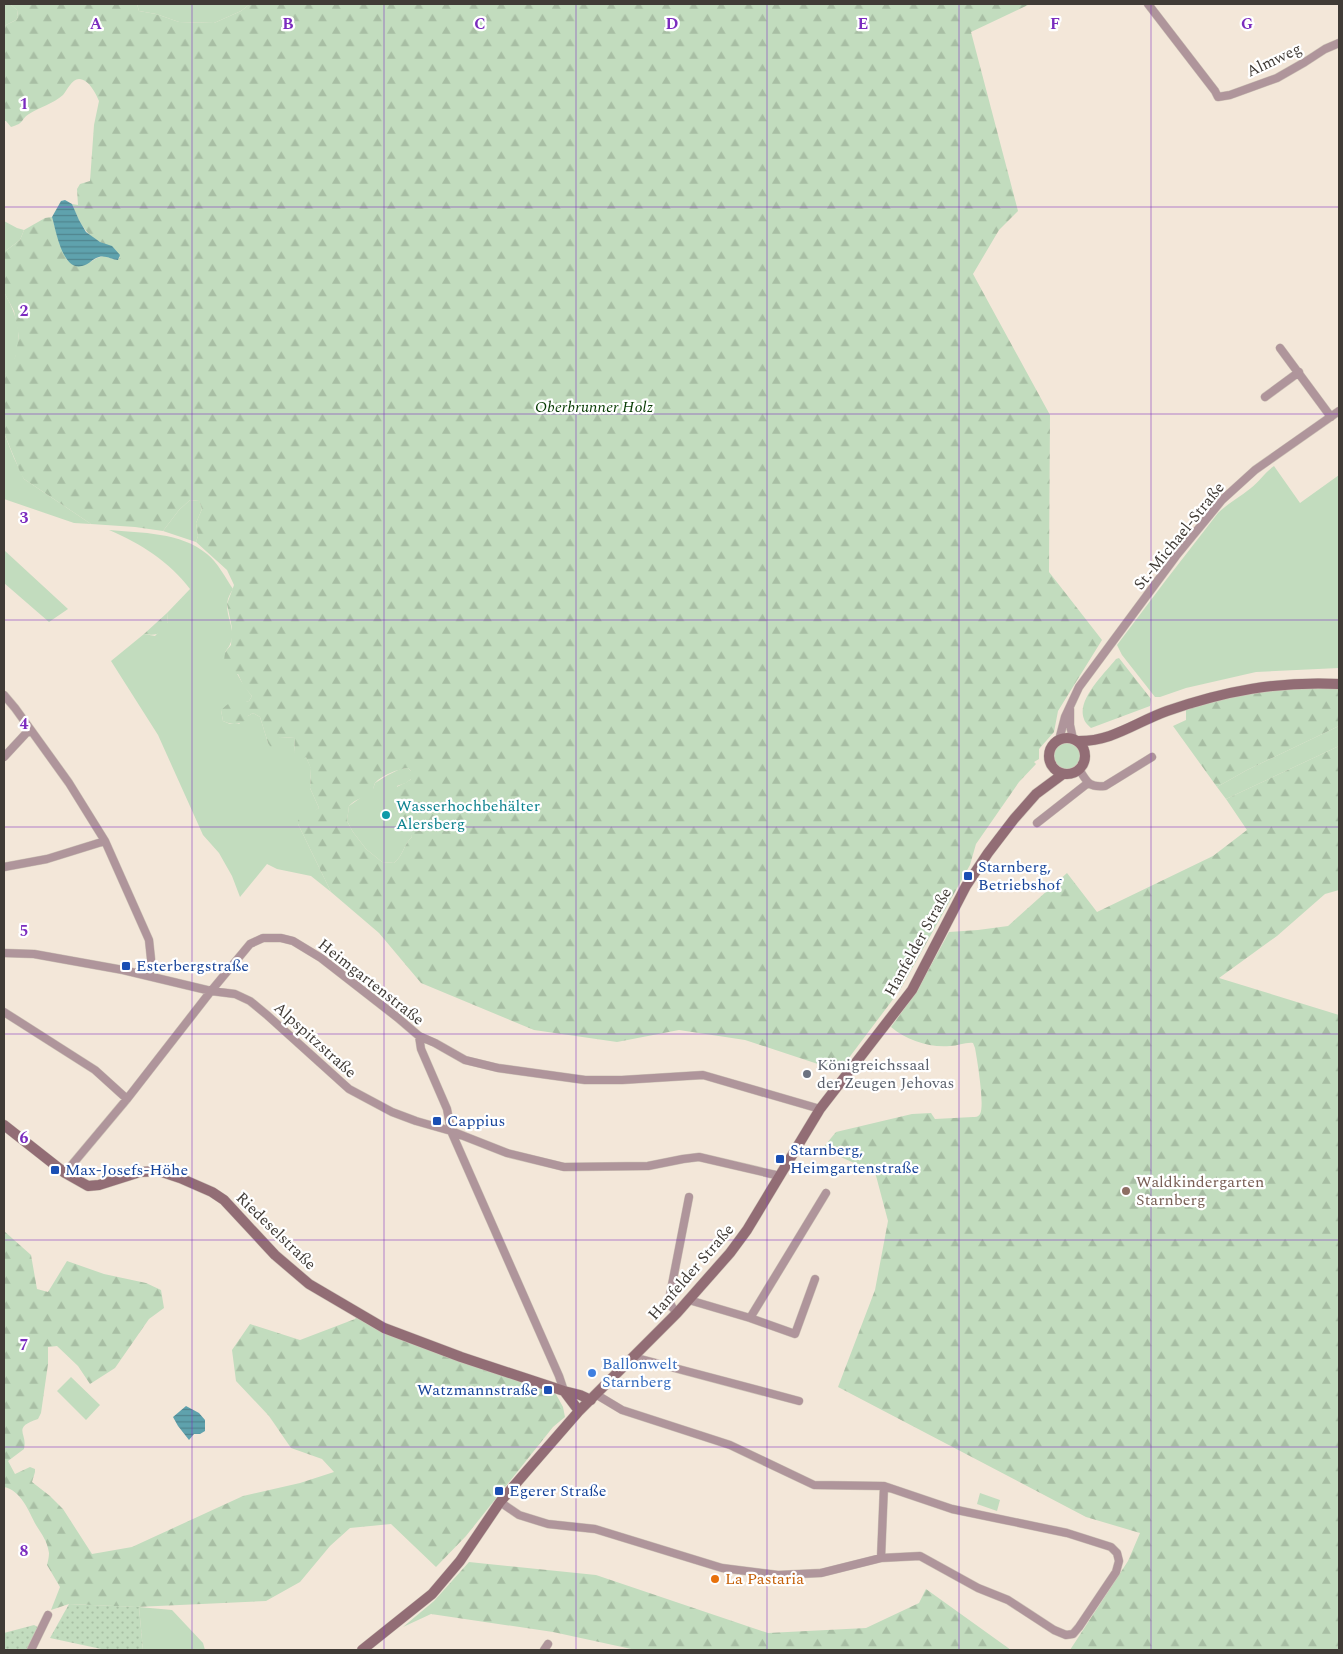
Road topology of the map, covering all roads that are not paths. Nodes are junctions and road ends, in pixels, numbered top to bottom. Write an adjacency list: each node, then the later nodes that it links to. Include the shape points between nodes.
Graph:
1 (1148, 4): 2 (street, Almweg, via 1218,98 1277,78)
2 (1339, 43)
3 (1280, 348): 4 (street)
4 (1299, 372): 5 (street); 7 (street)
5 (1265, 397)
6 (1339, 411): 7 (street, St.-Michael-Straße)
7 (1331, 417): 10 (street, St.-Michael-Straße, via 1255,470 1222,500 1176,556 1079,687)
8 (1339, 684): 12 (street, via 1310,682 1260,686 1215,696 1165,712)
9 (4, 695): 11 (street)
10 (1070, 707): 13 (street, St.-Michael-Straße, via 1064,716); 14 (street, St.-Michael-Straße, via 1070,726)
11 (30, 729): 15 (street); 24 (street)
12 (1109, 738): 14 (street); 17 (street)
13 (1059, 740): 14 (street); 18 (street, via 1050,750)
14 (1075, 740): 17 (street, via 1084,749)
15 (4, 757)
16 (1152, 757): 21 (street, via 1105,786)
17 (1084, 759): 19 (street)
18 (1051, 764): 20 (street); 22 (street, Hanfelder Straße)
19 (1079, 770): 20 (street); 21 (street)
20 (1063, 774): 22 (street, Hanfelder Straße)
21 (1088, 783): 23 (street)
22 (1036, 794): 32 (street, Hanfelder Straße, via 998,839 966,886 912,990)
23 (1036, 823)
24 (105, 841): 25 (street, via 47,859); 27 (street, via 149,940)
25 (4, 867)
26 (4, 953): 27 (street, Alpspitzstraße, via 34,954)
27 (150, 976): 28 (street, Alpspitzstraße)
28 (211, 991): 30 (street, Heimgartenstraße, via 250,944 263,938 281,938 293,941 321,958); 31 (street, Heimgartenstraße); 34 (street, Alpspitzstraße, via 234,994 250,1001 349,1089 392,1112)
29 (4, 1012): 31 (street, via 94,1070)
30 (419, 1036): 32 (street, Heimgartenstraße, via 465,1060 498,1068 585,1080 703,1075); 34 (street, via 421,1049 447,1109)
31 (127, 1099): 35 (street, Heimgartenstraße)
32 (820, 1110): 36 (street, Hanfelder Straße)
33 (4, 1124): 35 (street, Riedeselstraße)
34 (450, 1131): 36 (street, Alpspitzstraße, via 507,1152 564,1167 648,1166 698,1157); 44 (street)
35 (65, 1173): 44 (street, Riedeselstraße, via 88,1186 99,1186 140,1172 158,1171 187,1181 224,1200 275,1255 309,1284 384,1328)
36 (780, 1176): 40 (street, Hanfelder Straße, via 747,1230)
37 (826, 1193): 42 (street)
38 (689, 1197): 41 (street, via 669,1300)
39 (815, 1279): 42 (street, via 795,1334)
40 (689, 1300): 41 (street, Hanfelder Straße); 42 (street)
41 (677, 1313): 43 (street, Hanfelder Straße)
42 (750, 1318)
43 (633, 1357): 45 (street, Hanfelder Straße); 46 (street)
44 (564, 1391): 45 (street, Riedeselstraße); 47 (street)
45 (594, 1398): 47 (street, Hanfelder Straße); 48 (street, via 730,1445 814,1484)
46 (799, 1401)
47 (579, 1411): 49 (street, Hanfelder Straße)
48 (884, 1486): 50 (street); 50 (street, via 972,1514 1067,1533 1111,1547 1119,1561 1108,1586 1079,1627 1073,1634 1066,1635 1008,1600 978,1588 920,1556)
49 (500, 1502): 50 (street, via 519,1515 548,1524 595,1529 722,1568 778,1575 821,1574); 53 (street, Hanfelder Straße, via 460,1561 432,1594)
50 (881, 1558)
51 (48, 1615): 52 (street)
52 (31, 1650)
53 (362, 1650)

